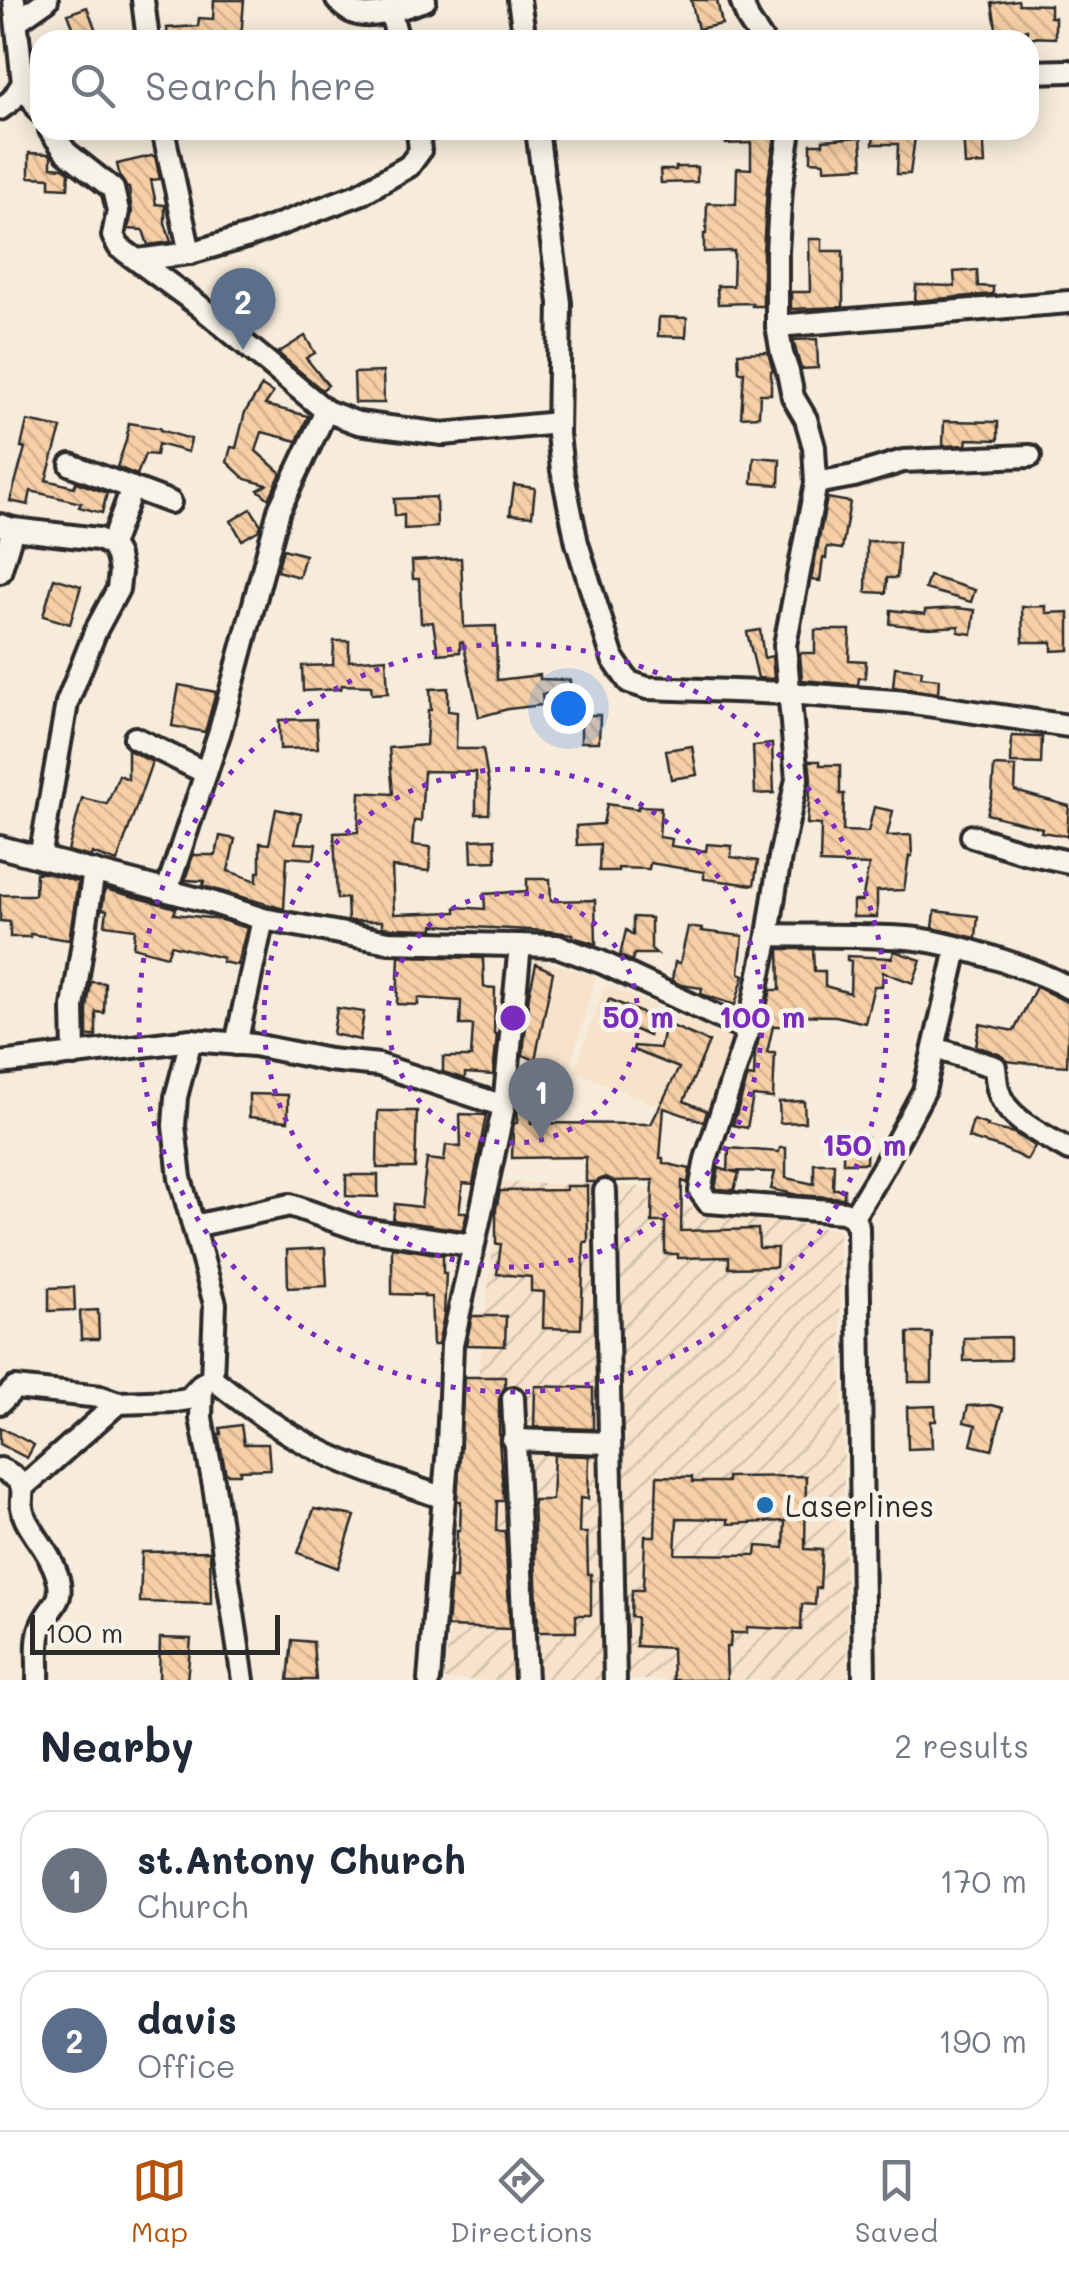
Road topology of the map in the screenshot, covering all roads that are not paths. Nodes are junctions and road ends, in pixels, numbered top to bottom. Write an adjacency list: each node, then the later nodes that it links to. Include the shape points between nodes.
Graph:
1 (47, 0): 8 (street)
2 (143, 0): 9 (street)
3 (337, 0): 7 (street, via 352,13)
4 (425, 0): 7 (street)
5 (520, 0): 11 (street)
6 (741, 0): 12 (street)
7 (390, 10): 10 (street)
8 (15, 11): 15 (street)
9 (147, 30)
10 (395, 30)
11 (524, 30)
12 (756, 30)
13 (1069, 70): 14 (street)
14 (1039, 72)
15 (23, 83): 16 (street); 17 (street)
16 (30, 95)
17 (0, 109)
18 (57, 140): 24 (street, via 114,189 114,236)
19 (165, 140): 23 (street)
20 (419, 140): 23 (street, via 409,166 360,194)
21 (538, 140): 28 (street, via 560,303)
22 (788, 140): 26 (street, via 776,252)
23 (190, 253): 24 (street)
24 (138, 260): 27 (street)
25 (1069, 302): 26 (street)
26 (778, 326): 31 (street, via 793,397 814,447)
27 (326, 411): 28 (street, via 358,423 442,434); 40 (street, via 279,510)
28 (558, 423): 37 (street, via 578,543 613,658 629,682)
29 (1030, 456): 31 (street, via 903,461)
30 (71, 466): 32 (street)
31 (816, 482): 37 (street, via 785,645)
32 (132, 488): 33 (street); 35 (street)
33 (170, 502)
34 (6, 527): 35 (street); 36 (street)
35 (111, 545): 43 (street, via 118,589 67,703)
36 (0, 572)
37 (788, 693): 38 (street); 48 (street, via 797,779)
38 (1069, 726)
39 (135, 738): 40 (street)
40 (206, 773): 46 (street)
41 (972, 836): 44 (street)
42 (0, 847): 43 (street)
43 (40, 858): 45 (street)
44 (1069, 862)
45 (94, 871): 46 (street); 56 (street, via 73,1006)
46 (167, 890): 47 (street)
47 (263, 918): 49 (street, via 389,942); 54 (street)
48 (768, 934): 50 (street, via 912,938); 52 (street)
49 (520, 945): 52 (street, via 556,946 601,962); 58 (street)
50 (957, 948): 51 (street); 55 (street)
51 (1069, 988)
52 (748, 1031): 61 (street, via 700,1192 708,1202)
53 (191, 1040): 54 (street); 56 (street); 62 (street, via 174,1126)
54 (236, 1044): 58 (street, via 379,1065)
55 (935, 1048): 59 (street, via 995,1067 1006,1107); 61 (street, via 924,1091)
56 (74, 1055): 57 (street)
57 (0, 1063)
58 (504, 1106): 63 (street)
59 (1069, 1150)
60 (606, 1190): 69 (street)
61 (853, 1216): 78 (street)
62 (194, 1226): 63 (street, via 290,1205 356,1228); 64 (street, via 215,1304)
63 (472, 1245): 72 (street, via 452,1345)
64 (207, 1381): 66 (street, via 188,1399); 72 (street, via 303,1442); 74 (street, via 200,1418)
65 (512, 1398): 68 (street)
66 (118, 1403): 67 (street, via 14,1388); 71 (street)
67 (0, 1404)
68 (513, 1440): 69 (street); 76 (street)
69 (610, 1443): 77 (street)
70 (0, 1469): 71 (street)
71 (23, 1487): 73 (street, via 23,1516 59,1584 57,1604 40,1626)
72 (444, 1498): 75 (street)
73 (38, 1680)
74 (242, 1680)
75 (429, 1680)
76 (526, 1680)
77 (614, 1680)
78 (864, 1680)

